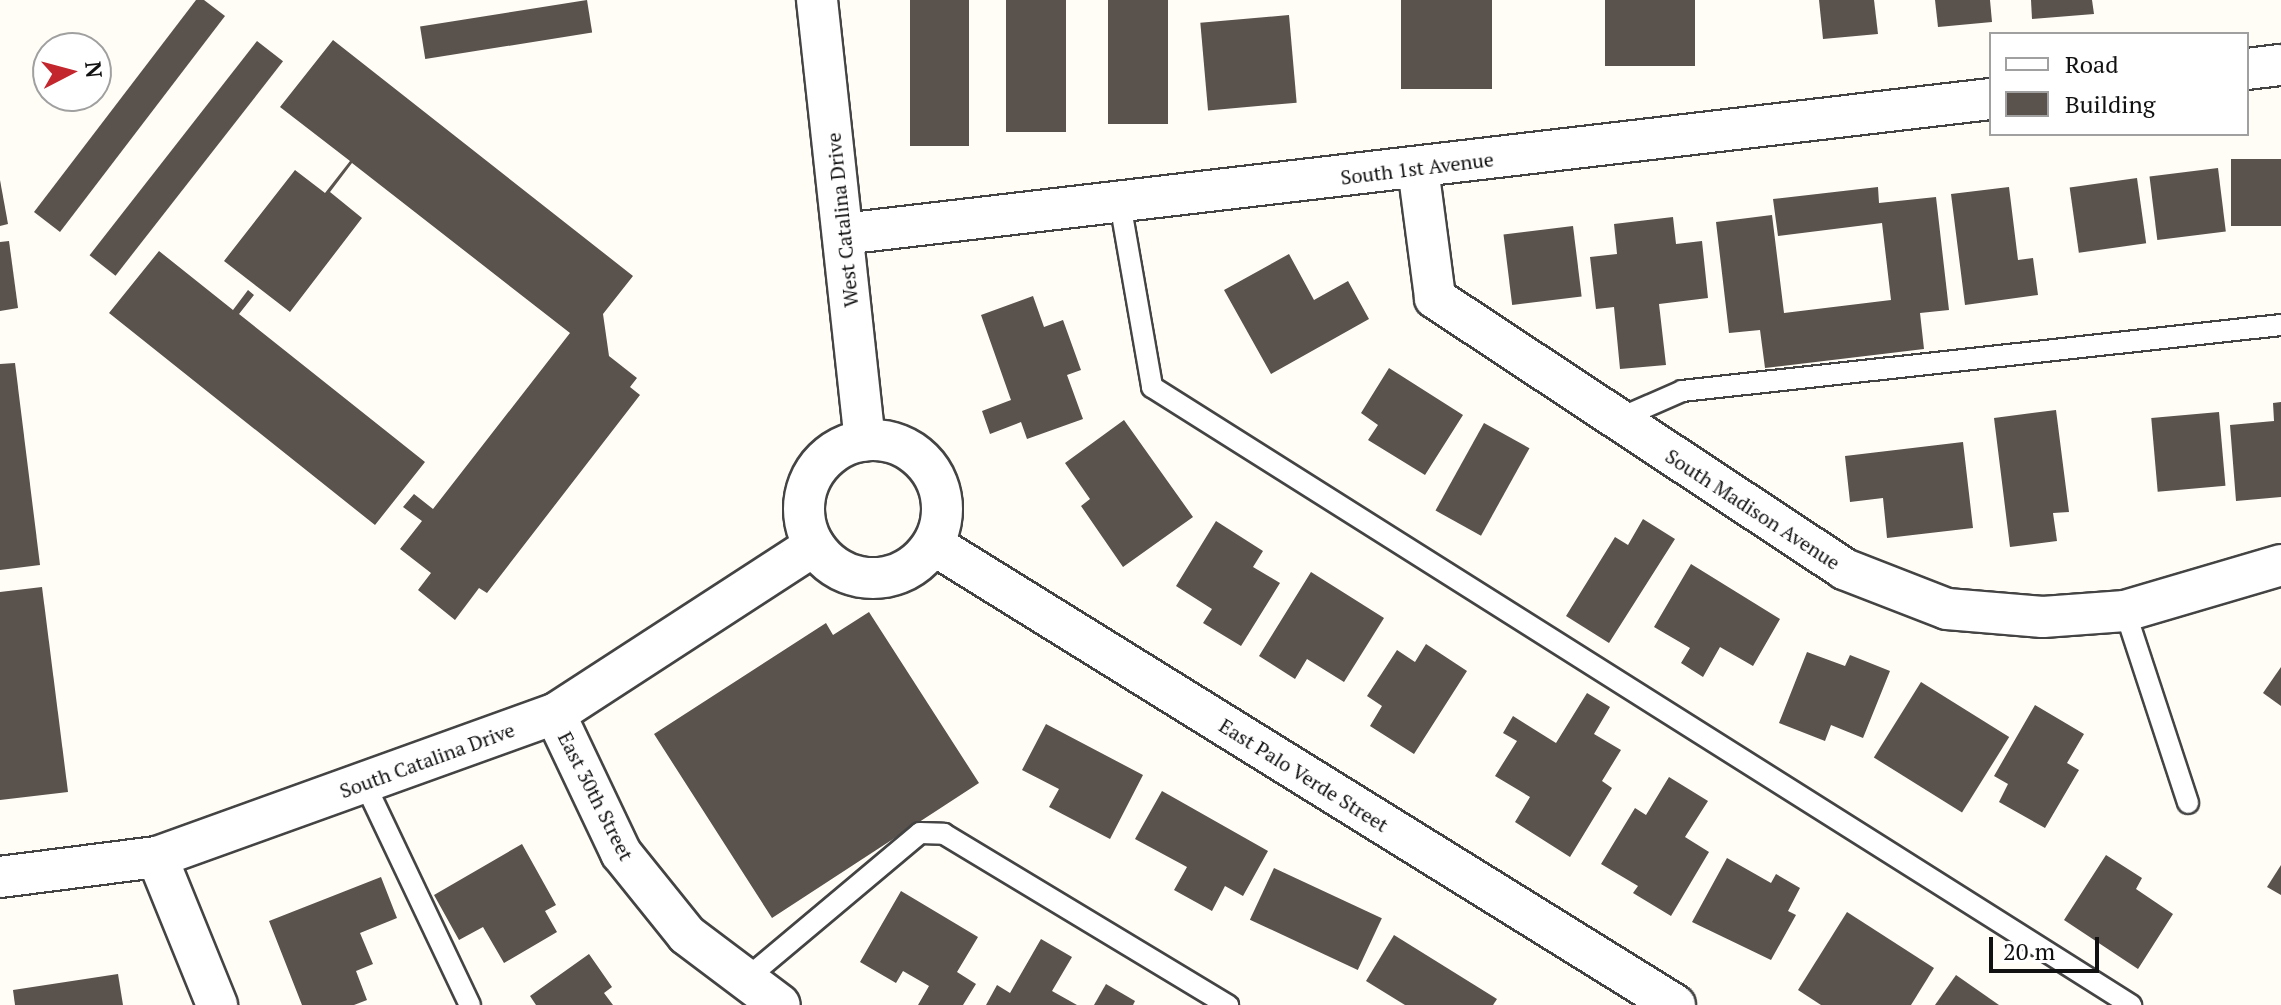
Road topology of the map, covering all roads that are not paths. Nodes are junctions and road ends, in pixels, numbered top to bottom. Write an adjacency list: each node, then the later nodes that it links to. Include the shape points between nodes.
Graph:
1 (817, 0): 7 (street, West Catalina Drive)
2 (2281, 65): 3 (street)
3 (2249, 69)
4 (1989, 99): 5 (street, South 1st Avenue)
5 (1418, 168): 6 (street, South 1st Avenue); 9 (street, South Madison Avenue, via 1435,298)
6 (1120, 203): 7 (street, South 1st Avenue); 26 (lane, via 1152,387)
7 (843, 234): 10 (street, West Catalina Drive)
8 (2281, 325): 9 (lane, via 1682,391)
9 (1616, 420): 14 (street, South Madison Avenue, via 1844,569 1947,609 2043,617)
10 (865, 440): 11 (street, via 901,444 930,466 941,509); 12 (street, via 839,445 821,461 810,482 805,506)
11 (934, 545): 12 (street, via 915,567 872,579 840,569); 25 (street, East Palo Verde Street)
12 (814, 546): 15 (street, South Catalina Drive)
13 (2281, 565): 14 (street, South Madison Avenue)
14 (2125, 611): 17 (lane)
15 (555, 714): 16 (street, South Catalina Drive); 20 (street, East 30th Street, via 621,853 687,935)
16 (364, 782): 18 (street, South Catalina Drive); 22 (lane)
17 (2188, 803)
18 (157, 857): 19 (street, South Catalina Drive); 21 (street)
19 (0, 877)
20 (746, 979): 23 (street, East 30th Street); 24 (lane, via 920,833 944,834)
21 (217, 1005)
22 (470, 1005)
23 (780, 1005)
24 (1228, 1005)
25 (1675, 1005)
26 (2131, 1005)

